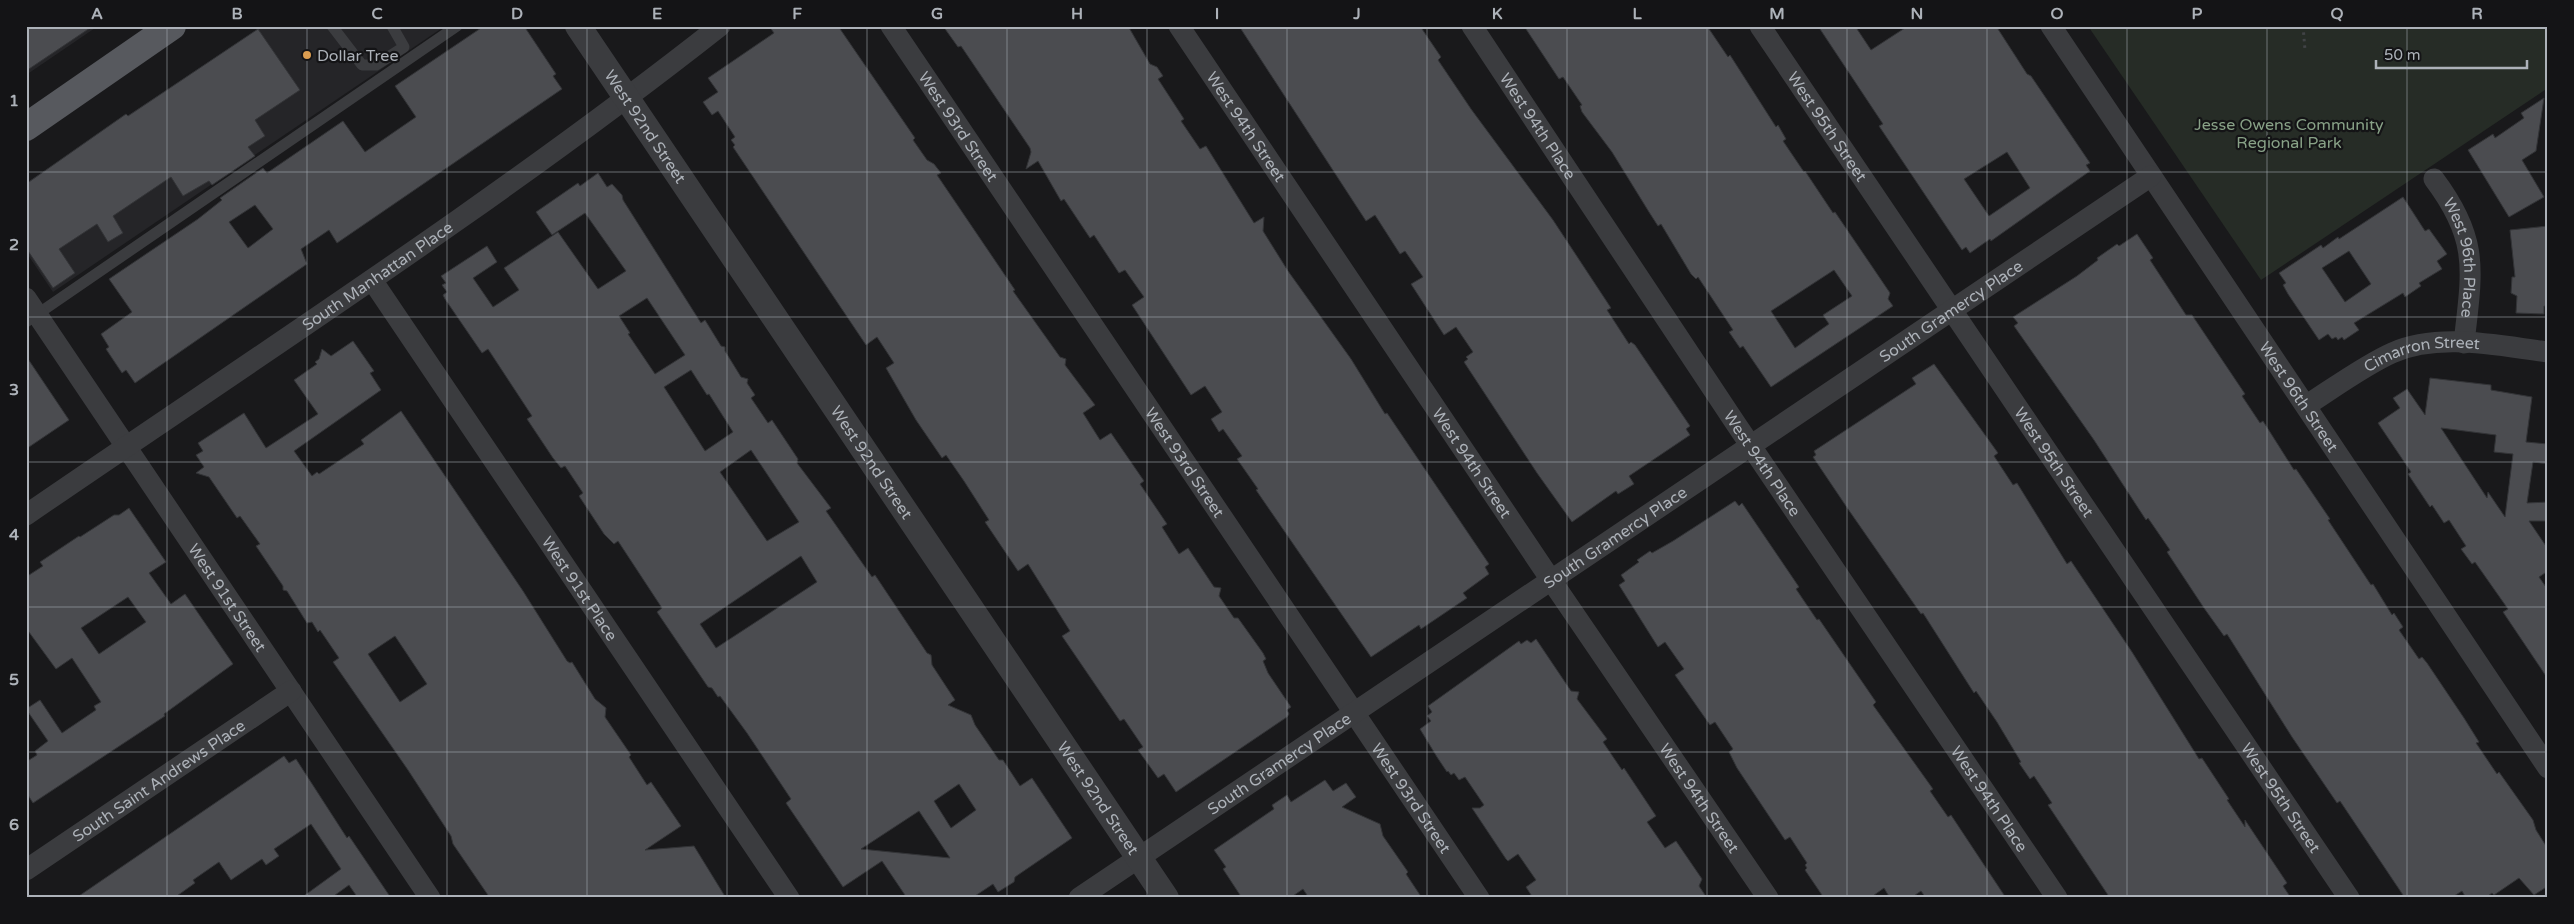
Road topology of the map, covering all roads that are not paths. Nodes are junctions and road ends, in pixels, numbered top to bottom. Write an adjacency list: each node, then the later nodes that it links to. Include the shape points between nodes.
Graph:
1 (172, 26): 13 (main road)
2 (332, 26): 3 (lane, via 362,65 376,65 404,47)
3 (392, 26)
4 (457, 26): 18 (lane)
5 (578, 26): 12 (street, West 92nd Street)
6 (720, 26): 12 (street, South Manhattan Place)
7 (891, 26): 27 (street, West 93rd Street)
8 (1178, 26): 25 (street, West 94th Street)
9 (1472, 26): 23 (street, West 94th Place)
10 (1760, 26): 17 (street, West 95th Street)
11 (2051, 26): 14 (street, West 96th Street)
12 (627, 99): 16 (street, South Manhattan Place); 29 (street, West 92nd Street)
13 (26, 127)
14 (2152, 176): 17 (street, South Gramercy Place); 21 (street, West 96th Street)
15 (2434, 179): 19 (street, West 96th Place, via 2452,203 2465,229 2470,256)
16 (372, 280): 22 (street, South Manhattan Place); 32 (street, West 91st Place)
17 (1951, 311): 23 (street, South Gramercy Place); 38 (street, West 95th Street)
18 (30, 312): 22 (street, West 91st Street)
19 (2464, 342): 20 (street, Cimarron Street); 21 (street, Cimarron Street, via 2426,344 2392,352)
20 (2548, 352)
21 (2307, 406): 28 (street, West 96th Street)
22 (126, 446): 24 (street, South Manhattan Place); 26 (street, West 91st Street)
23 (1751, 446): 25 (street, South Gramercy Place); 37 (street, West 94th Place)
24 (26, 515)
25 (1551, 580): 27 (street, South Gramercy Place); 36 (street, West 94th Street)
26 (291, 691): 30 (street, South Saint Andrews Place); 31 (street, West 91st Street)
27 (1354, 712): 29 (street, South Gramercy Place); 35 (street, West 93rd Street)
28 (2548, 768)
29 (1138, 858): 33 (street, South Gramercy Place); 34 (street, West 92nd Street)
30 (26, 870)
31 (430, 898)
32 (789, 898)
33 (1079, 898)
34 (1166, 898)
35 (1479, 898)
36 (1768, 898)
37 (2057, 898)
38 (2349, 898)

